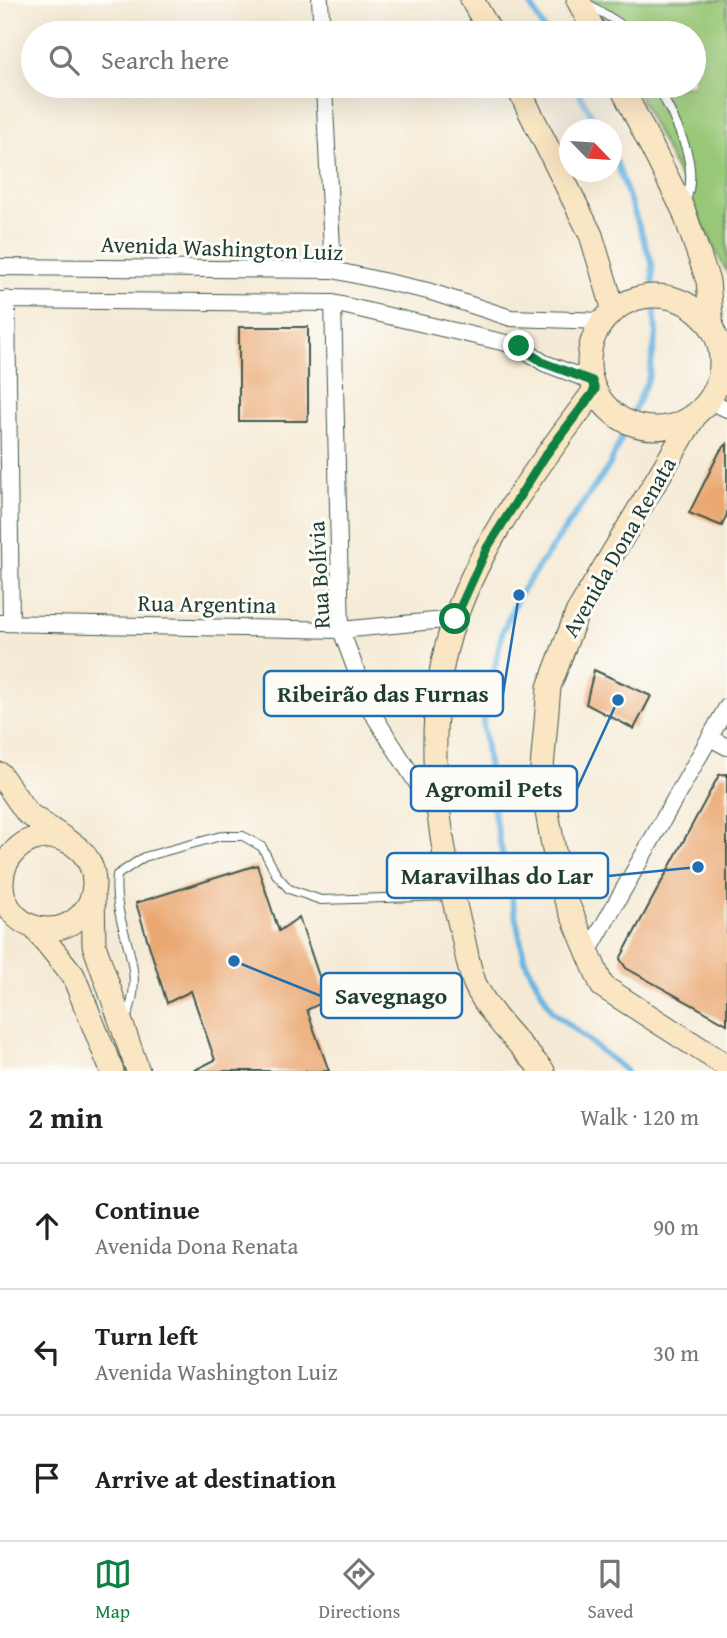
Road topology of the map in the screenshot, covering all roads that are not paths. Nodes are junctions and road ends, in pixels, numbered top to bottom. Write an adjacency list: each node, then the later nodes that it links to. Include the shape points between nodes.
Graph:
1 (320, 0): 4 (street)
2 (472, 0): 5 (main road)
3 (579, 0): 6 (main road); 7 (lane)
4 (321, 21)
5 (484, 21)
6 (589, 21)
7 (614, 21)
8 (325, 98): 14 (street)
9 (523, 98): 19 (main road, via 591,235)
10 (627, 98): 12 (main road)
11 (663, 98): 12 (lane, via 692,165 691,188)
12 (682, 209): 15 (main road)
13 (0, 267): 14 (street, Avenida Washington Luiz)
14 (333, 270): 19 (street, Avenida Washington Luiz, via 428,291 511,318)
15 (708, 281): 16 (main road); 20 (main road)
16 (727, 297)
17 (4, 299): 18 (street); 24 (street)
18 (333, 303): 21 (street, via 519,346); 25 (street, Rua Bolívia)
19 (617, 311): 20 (main road, via 655,296 678,300 697,311); 21 (main road, via 593,339 589,360)
20 (719, 340): 22 (main road, via 721,368)
21 (598, 393): 22 (main road, via 621,419 640,427 679,424); 23 (main road, via 545,456 487,548)
22 (710, 408): 37 (main road, Avenida Dona Renata, via 577,613 549,687 541,780 561,888)
23 (455, 619): 25 (street, Rua Argentina); 30 (main road, via 439,691 435,741)
24 (5, 622): 25 (street, Rua Argentina)
25 (341, 629): 30 (street, Rua Bolívia, via 371,711)
26 (727, 707): 27 (street)
27 (710, 737): 28 (street); 37 (street)
28 (727, 747)
29 (0, 774): 31 (main road, via 27,813)
30 (440, 820): 34 (main road)
31 (67, 841): 32 (main road, via 37,838); 33 (main road, via 89,861)
32 (6, 847): 35 (main road)
33 (93, 891): 36 (main road, via 78,918 57,928); 38 (main road, via 94,945)
34 (452, 896): 38 (lane, via 321,900 289,889 262,848 243,836 221,836 144,857 117,875 114,899 135,967 130,1012); 42 (main road, via 475,984)
35 (2, 899): 36 (main road)
36 (34, 927): 40 (main road, via 73,975)
37 (587, 954): 39 (main road, Avenida Dona Renata, via 602,986)
38 (122, 1028): 41 (main road)
39 (727, 1066)
40 (112, 1071)
41 (138, 1071)
42 (543, 1071)

